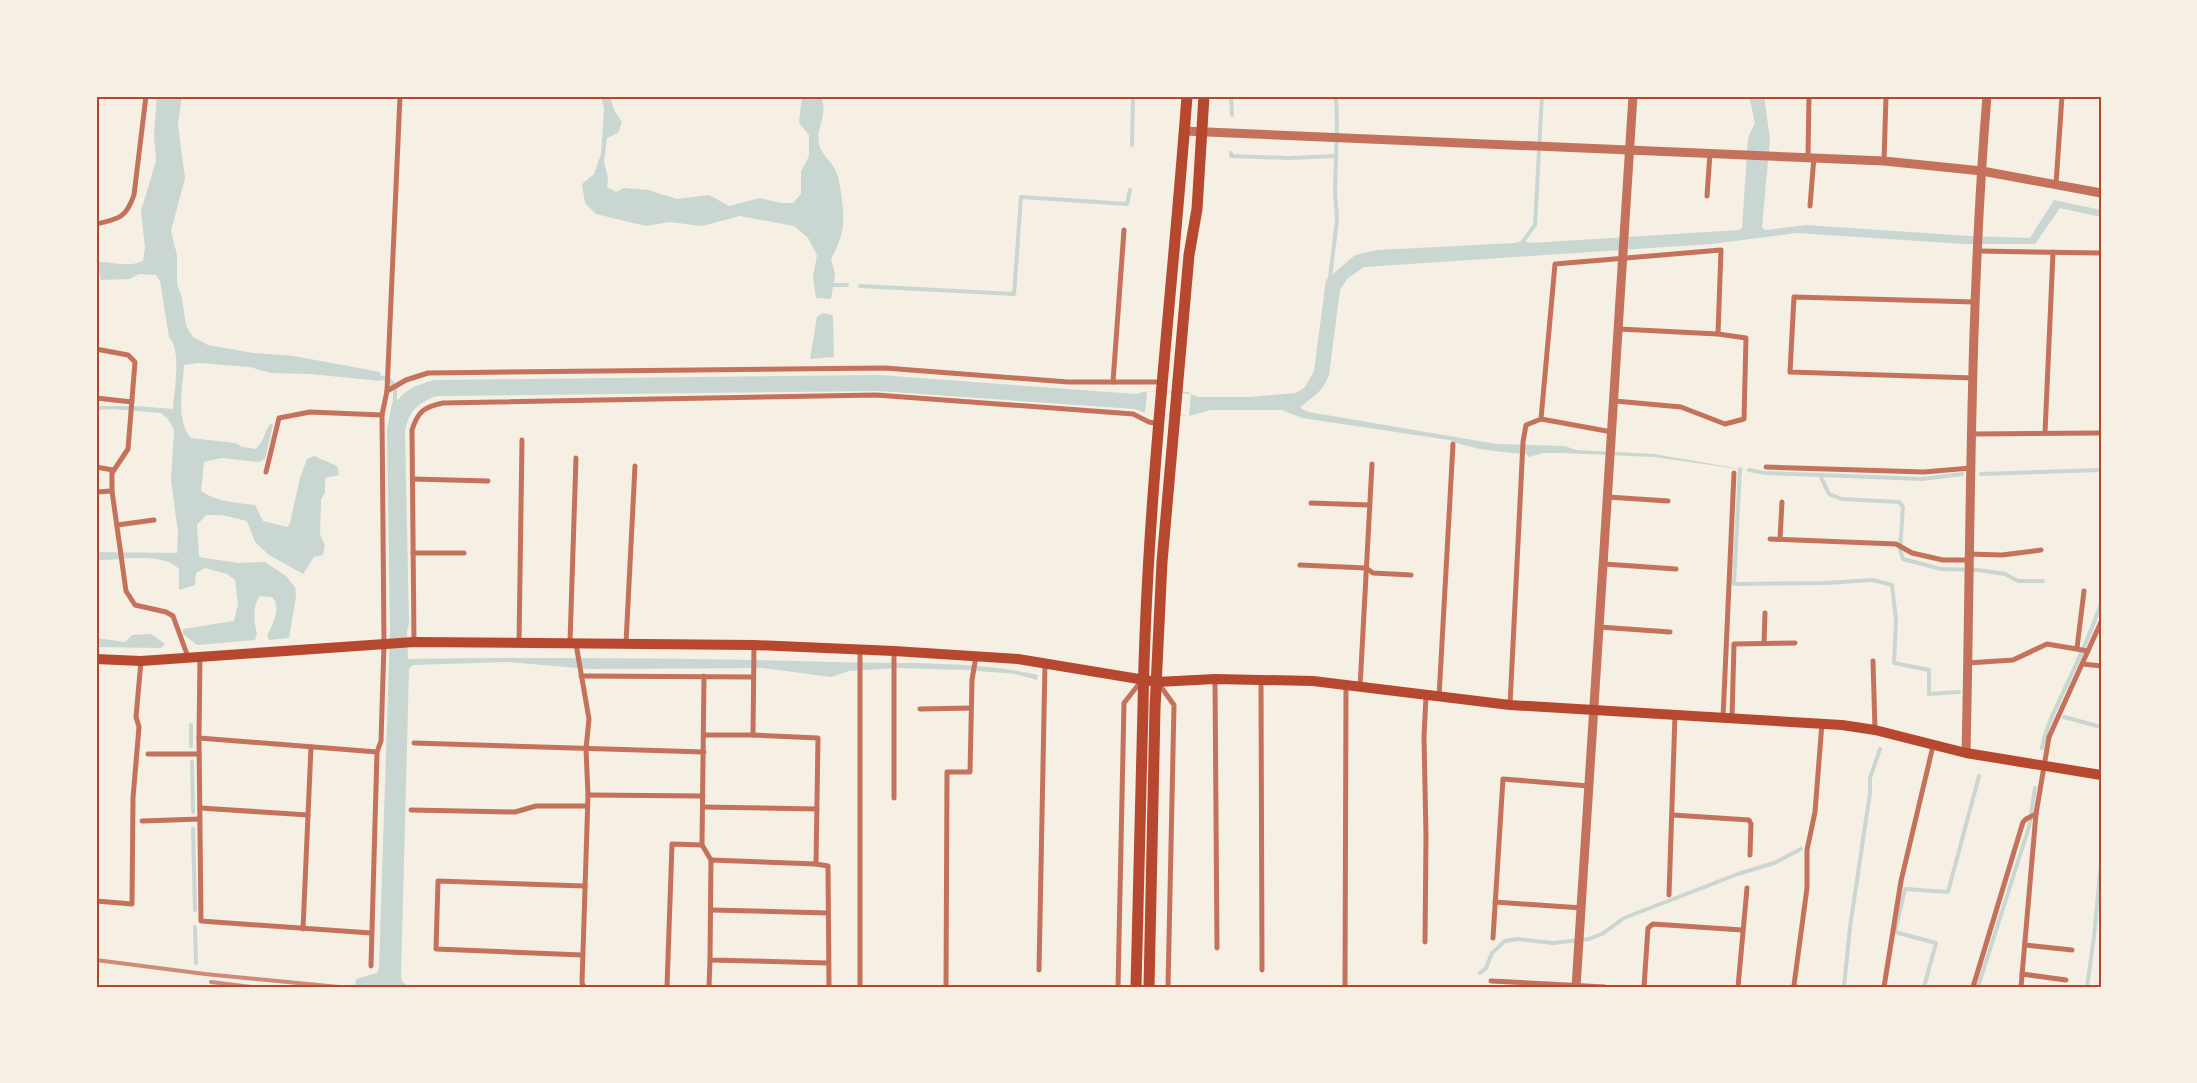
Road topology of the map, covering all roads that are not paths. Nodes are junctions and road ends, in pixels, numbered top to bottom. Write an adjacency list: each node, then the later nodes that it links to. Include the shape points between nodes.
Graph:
1 (146, 96): 21 (street, via 134,195 129,208 119,219)
2 (400, 96): 34 (street)
3 (1187, 96): 10 (highway)
4 (1204, 96): 11 (highway)
5 (1633, 96): 12 (street)
6 (1809, 96): 14 (street)
7 (1886, 96): 15 (street)
8 (1987, 96): 16 (street)
9 (2062, 96): 17 (street)
10 (1184, 131): 11 (street); 33 (highway)
11 (1202, 133): 12 (street); 111 (highway, via 1162,562)
12 (1630, 150): 13 (street); 26 (street)
13 (1710, 153): 14 (street); 19 (street)
14 (1811, 157): 15 (street); 20 (street)
15 (1884, 161): 16 (street)
16 (1982, 171): 17 (street); 23 (street)
17 (2056, 184): 18 (street)
18 (2101, 193)
19 (1707, 196)
20 (1810, 206)
21 (96, 224)
22 (1124, 230): 32 (street)
23 (1978, 250): 24 (street); 27 (street)
24 (2053, 252): 25 (street); 44 (street)
25 (2101, 253)
26 (1623, 256): 28 (street); 29 (street, via 1721,250); 40 (street, via 1554,264)
27 (1976, 302): 31 (street); 31 (street, via 1794,297 1790,372)
28 (1619, 329): 29 (street); 36 (street)
29 (1718, 334): 36 (street, via 1746,338 1744,419 1725,424 1682,407)
30 (96, 349): 37 (street, via 128,355 135,362)
31 (1974, 378): 43 (street)
32 (1114, 382): 33 (street); 34 (street, via 1068,382 885,368 428,373)
33 (1162, 387): 39 (highway)
34 (387, 391): 38 (street)
35 (96, 398): 37 (street)
36 (1615, 402): 41 (street)
37 (132, 403): 53 (street, via 128,449)
38 (382, 414): 54 (street, via 310,412 279,418); 87 (street)
39 (1160, 419): 56 (street, via 1149,422 1134,414 876,395 443,403 428,406 416,416 412,430); 109 (highway)
40 (1541, 419): 41 (street); 116 (street, via 1526,425 1523,442)
41 (1612, 432): 60 (street)
42 (2101, 433): 44 (street)
43 (1972, 434): 44 (street); 52 (street)
44 (2045, 434)
45 (522, 440): 88 (street)
46 (1453, 444): 115 (street)
47 (576, 458): 84 (street)
48 (1372, 464): 64 (street)
49 (635, 466): 85 (street)
50 (96, 467): 53 (street)
51 (1766, 467): 52 (street, via 1924,472)
52 (1971, 468): 74 (street)
53 (113, 470): 58 (street)
54 (266, 472)
55 (1734, 473): 122 (street)
56 (412, 479): 57 (street); 70 (street)
57 (488, 482)
58 (112, 490): 59 (street); 66 (street)
59 (96, 492)
60 (1608, 497): 61 (street); 72 (street)
61 (1668, 501)
62 (1782, 502): 68 (street)
63 (1311, 503): 64 (street)
64 (1369, 506): 75 (street)
65 (154, 520): 66 (street)
66 (117, 526): 96 (street, via 129,598 135,605 173,616)
67 (1770, 539): 68 (street)
68 (1780, 539): 74 (street, via 1896,544 1912,553)
69 (2041, 550): 74 (street, via 2002,555)
70 (413, 553): 71 (street); 83 (street)
71 (464, 553)
72 (1604, 564): 76 (street); 81 (street)
73 (1300, 565): 75 (street)
74 (1968, 565): 101 (street)
75 (1366, 568): 77 (street, via 1373,573); 113 (street)
76 (1676, 569)
77 (1412, 575)
78 (2084, 591): 91 (street)
79 (1765, 613): 89 (street)
80 (2101, 622): 94 (street)
81 (1599, 628): 82 (street); 120 (street)
82 (1670, 632)
83 (414, 642): 87 (main road); 88 (main road)
84 (573, 642): 85 (main road); 88 (main road); 105 (street)
85 (626, 643): 90 (main road)
86 (1795, 643): 89 (street)
87 (384, 644): 95 (main road); 132 (street, via 381,741)
88 (519, 644)
89 (1764, 644): 122 (street, via 1734,644)
90 (754, 645): 92 (main road); 106 (street)
91 (2077, 648): 94 (street); 101 (street, via 2047,644 2013,660)
92 (860, 649): 93 (main road); 187 (street)
93 (894, 650): 102 (main road); 142 (street)
94 (2088, 651): 103 (street)
95 (200, 656): 96 (main road); 127 (street)
96 (188, 657): 98 (main road)
97 (96, 659): 98 (main road)
98 (140, 661): 160 (street, via 132,904)
99 (1873, 661): 124 (street)
100 (1045, 663): 102 (main road); 109 (main road); 177 (street)
101 (1968, 663): 134 (street)
102 (974, 664): 117 (street)
103 (2083, 664): 104 (street); 137 (street, via 2049,737)
104 (2101, 666)
105 (580, 673): 107 (street); 131 (street, via 589,719)
106 (753, 674): 107 (street); 126 (street)
107 (704, 676): 125 (street)
108 (1215, 679): 110 (main road); 111 (main road); 171 (street)
109 (1142, 680): 111 (main road); 118 (highway); 189 (street, via 1124,704)
110 (1261, 680): 112 (main road, via 1313,681); 178 (street)
111 (1157, 682): 118 (highway); 192 (street, via 1174,705)
112 (1346, 686): 113 (main road); 193 (street)
113 (1360, 688): 114 (main road)
114 (1426, 696): 115 (main road); 169 (street)
115 (1439, 698): 116 (main road)
116 (1510, 705): 120 (main road)
117 (972, 708): 119 (street); 188 (street, via 970,772 947,772)
118 (1149, 708): 190 (highway); 191 (highway)
119 (920, 709)
120 (1595, 710): 121 (main road); 139 (street)
121 (1675, 715): 122 (main road); 150 (street)
122 (1727, 718): 123 (main road)
123 (1822, 723): 124 (main road); 197 (street)
124 (1875, 730): 129 (main road)
125 (704, 735): 126 (street); 133 (street)
126 (753, 735): 146 (street, via 818,738)
127 (199, 738): 130 (street); 136 (street)
128 (414, 744): 131 (street)
129 (1933, 746): 134 (main road); 198 (street, via 1901,881)
130 (311, 747): 132 (street); 149 (street)
131 (586, 749): 133 (street); 140 (street)
132 (377, 752): 167 (street)
133 (704, 752): 141 (street)
134 (1966, 753): 137 (main road)
135 (148, 754): 136 (street)
136 (199, 754): 145 (street)
137 (2044, 768): 138 (main road); 148 (street)
138 (2101, 775)
139 (1590, 786): 161 (street, via 1503,779); 162 (street)
140 (588, 795): 141 (street); 143 (street)
141 (703, 796): 144 (street)
142 (894, 798)
143 (586, 806): 147 (street, via 536,806 515,812); 157 (street)
144 (703, 807): 146 (street); 153 (street)
145 (200, 808): 149 (street); 151 (street)
146 (817, 809): 156 (street)
147 (411, 810)
148 (2036, 814): 170 (street); 199 (street, via 2026,819)
149 (308, 815): 165 (street)
150 (1673, 815): 154 (street, via 1749,820); 159 (street)
151 (200, 819): 152 (street); 165 (street, via 201,921)
152 (142, 821)
153 (702, 845): 155 (street); 184 (street, via 672,844)
154 (1750, 855)
155 (711, 860): 156 (street); 163 (street)
156 (816, 864): 164 (street, via 828,866)
157 (585, 886): 173 (street); 173 (street, via 438,880 435,930 436,949)
158 (1747, 888): 166 (street)
159 (1669, 895)
160 (96, 901)
161 (1495, 902): 162 (street); 168 (street)
162 (1582, 908): 182 (street)
163 (711, 910): 164 (street); 174 (street)
164 (828, 913): 175 (street)
165 (303, 929): 167 (street)
166 (1742, 930): 195 (street, via 1653,924 1648,928); 196 (street)
167 (371, 933): 176 (street)
168 (1494, 938)
169 (1425, 942)
170 (2025, 945): 172 (street); 179 (street)
171 (1217, 948)
172 (2072, 950)
173 (582, 954): 183 (street)
174 (710, 960): 175 (street); 185 (street)
175 (828, 963): 186 (street)
176 (371, 966)
177 (1039, 970)
178 (1262, 970)
179 (2022, 974): 181 (street); 200 (street)
180 (1491, 980): 182 (street)
181 (2066, 980)
182 (1576, 986): 194 (street)
183 (584, 987)
184 (667, 987)
185 (709, 987)
186 (828, 987)
187 (860, 987)
188 (946, 987)
189 (1118, 987)
190 (1136, 987)
191 (1149, 987)
192 (1168, 987)
193 (1345, 987)
194 (1605, 987)
195 (1644, 987)
196 (1738, 987)
197 (1796, 987)
198 (1884, 987)
199 (1972, 987)
200 (2021, 987)

